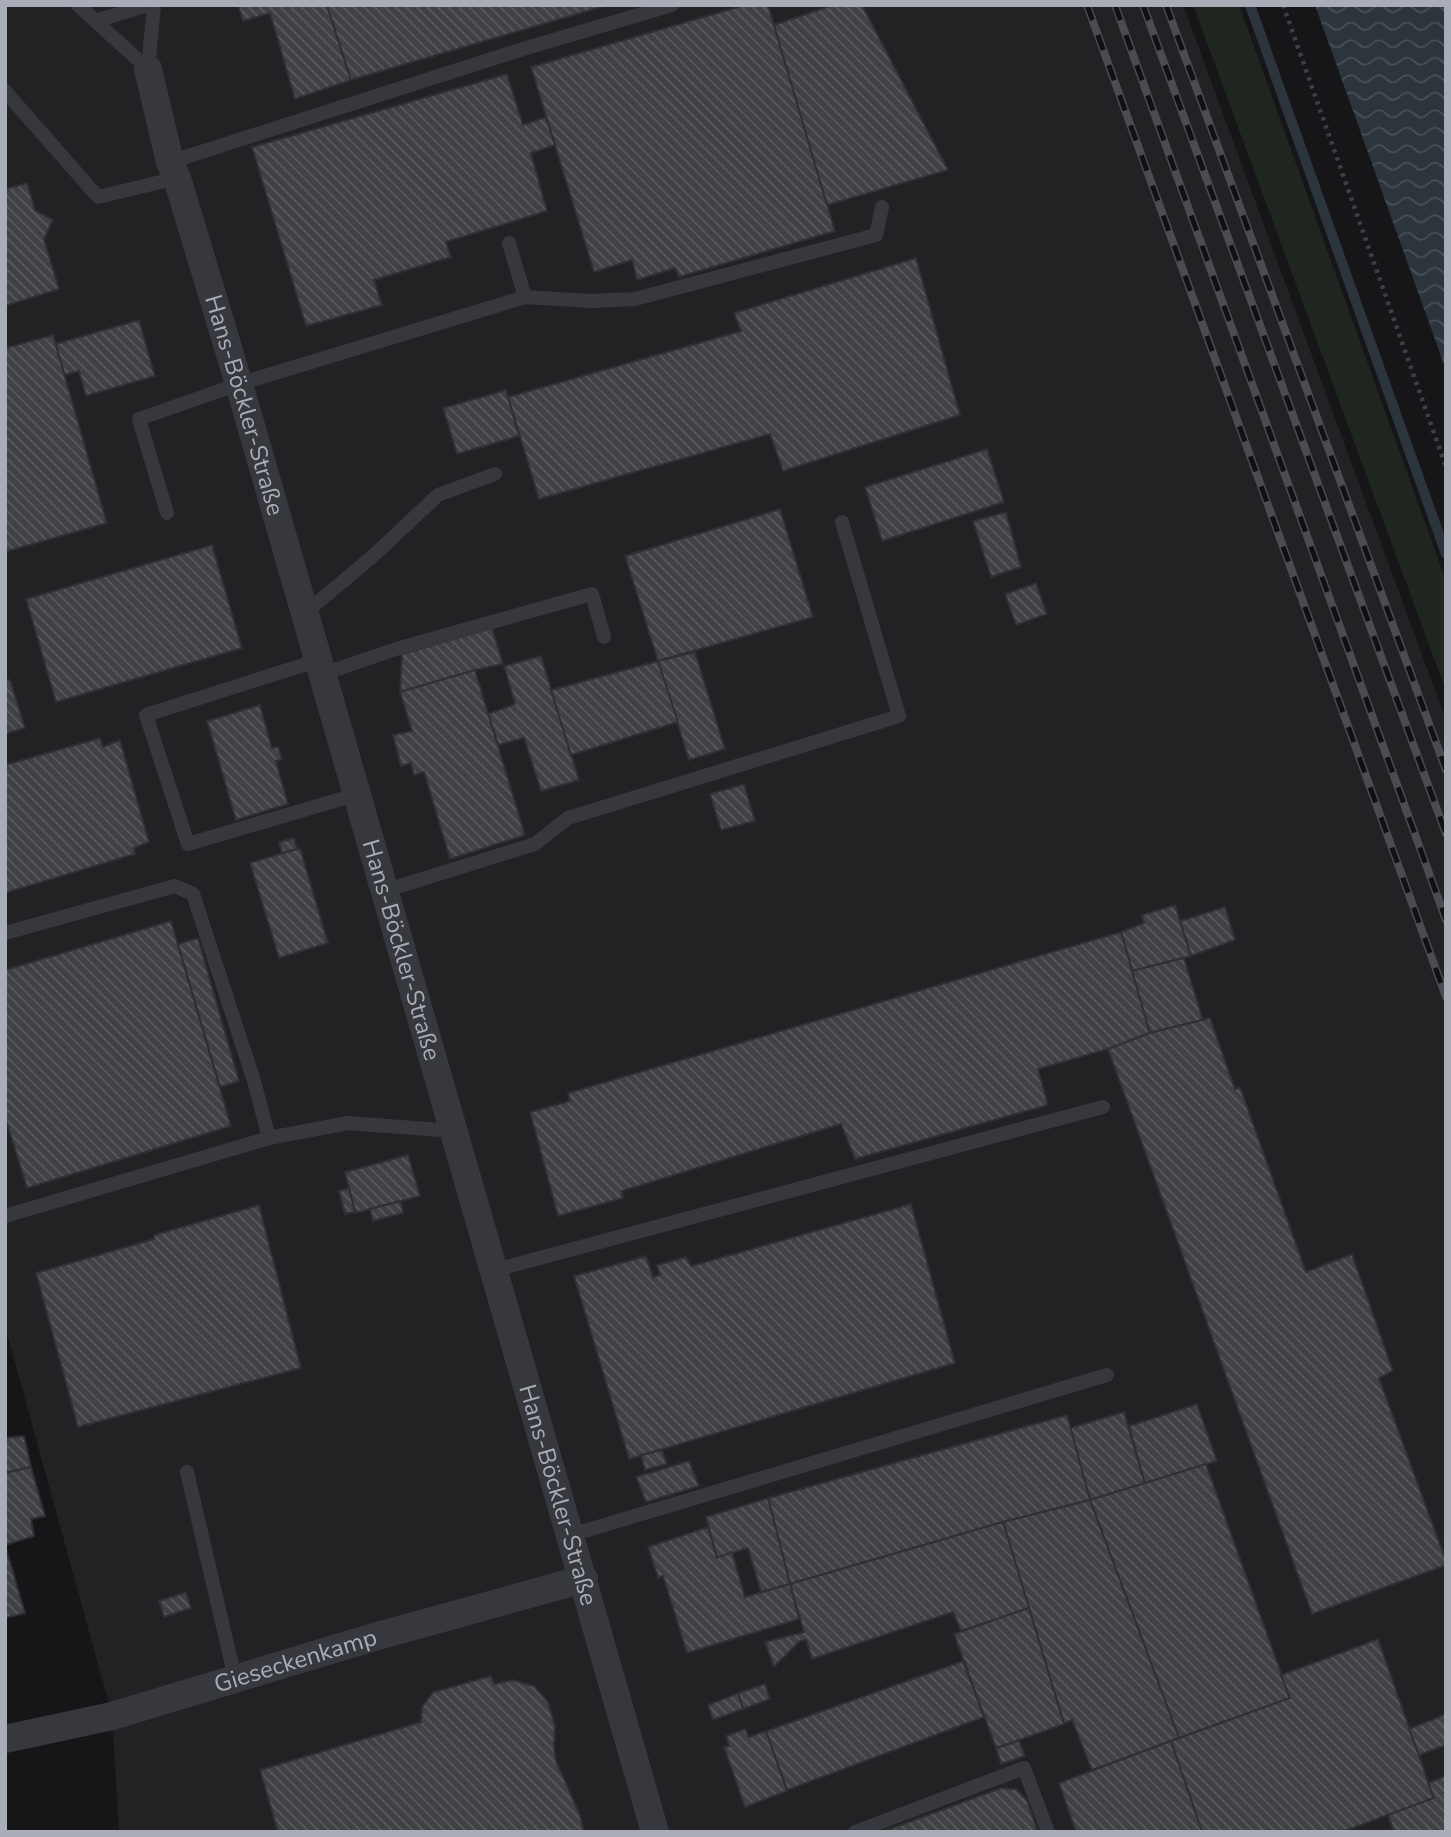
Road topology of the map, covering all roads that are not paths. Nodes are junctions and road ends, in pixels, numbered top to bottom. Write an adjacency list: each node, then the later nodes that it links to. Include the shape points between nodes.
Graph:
1 (78, 5): 5 (lane)
2 (148, 5): 5 (lane)
3 (154, 5): 6 (lane)
4 (672, 5): 8 (lane, via 510,54)
5 (95, 20): 6 (lane)
6 (148, 69): 8 (street, Hans-Böckler-Straße)
7 (5, 90): 8 (lane, via 98,197)
8 (173, 170): 12 (street, Hans-Böckler-Straße)
9 (882, 207): 11 (lane, via 876,235 673,290 635,299)
10 (509, 243): 11 (lane)
11 (525, 297): 12 (lane)
12 (239, 384): 14 (lane, via 139,419); 16 (street, Hans-Böckler-Straße)
13 (495, 474): 16 (lane, via 438,495)
14 (167, 513)
15 (842, 522): 20 (lane, via 899,716 568,818 535,844)
16 (305, 613): 18 (street, Hans-Böckler-Straße)
17 (604, 636): 18 (lane, via 592,594)
18 (321, 667): 19 (street, Hans-Böckler-Straße); 19 (lane, via 146,715 188,844)
19 (358, 794): 20 (street, Hans-Böckler-Straße)
20 (384, 891): 23 (street, Hans-Böckler-Straße)
21 (5, 933): 24 (lane, via 175,886 193,894)
22 (1103, 1107): 26 (lane)
23 (454, 1131): 24 (lane, via 348,1124); 26 (street, Hans-Böckler-Straße)
24 (269, 1138): 25 (lane)
25 (5, 1216)
26 (495, 1270): 29 (street, Hans-Böckler-Straße)
27 (1107, 1375): 29 (lane)
28 (187, 1472): 31 (lane)
29 (571, 1535): 30 (street, Hans-Böckler-Straße)
30 (584, 1579): 31 (street, Gieseckenkamp); 33 (street, Hans-Böckler-Straße)
31 (235, 1678): 32 (street, Gieseckenkamp, via 112,1716)
32 (5, 1738)
33 (655, 1832)
34 (855, 1832): 35 (lane, via 1024,1768)
35 (1048, 1832)

